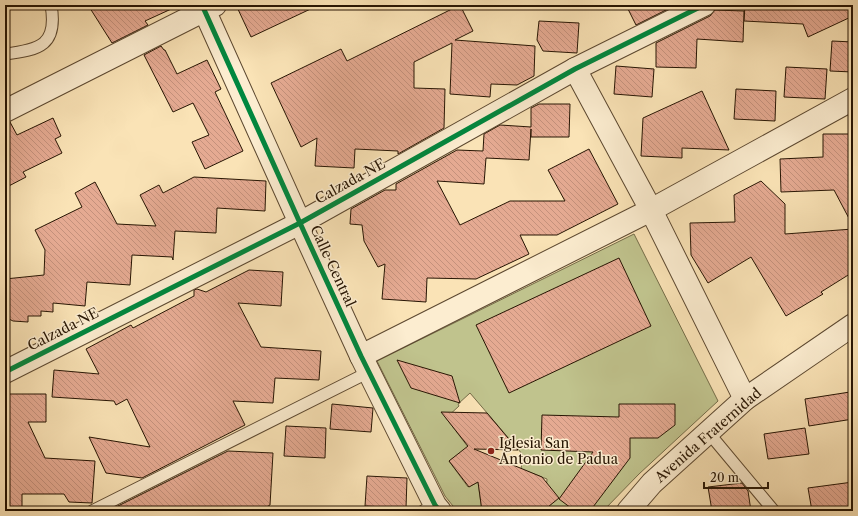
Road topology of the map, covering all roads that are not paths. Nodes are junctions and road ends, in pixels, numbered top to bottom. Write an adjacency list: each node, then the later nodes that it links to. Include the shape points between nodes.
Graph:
1 (51, 5): 4 (lane, via 54,18 50,36 42,46 28,52)
2 (704, 5): 5 (street, Calzada NE)
3 (207, 7): 7 (street); 9 (street, Calle Central)
4 (5, 54)
5 (575, 69): 8 (street); 9 (street, Calzada NE)
6 (853, 99): 8 (street)
7 (5, 110)
8 (651, 210): 11 (street); 13 (street)
9 (300, 223): 11 (street, Calle Central); 12 (street, Calzada NE)
10 (853, 325): 13 (street, Avenida Fraternidad)
11 (365, 364): 15 (street, Calle Central); 16 (lane)
12 (5, 372)
13 (745, 399): 14 (street, Avenida Fraternidad)
14 (708, 432): 17 (street, Avenida Fraternidad, via 652,483); 18 (lane)
15 (433, 509)
16 (92, 511)
17 (628, 511)
18 (774, 511)

